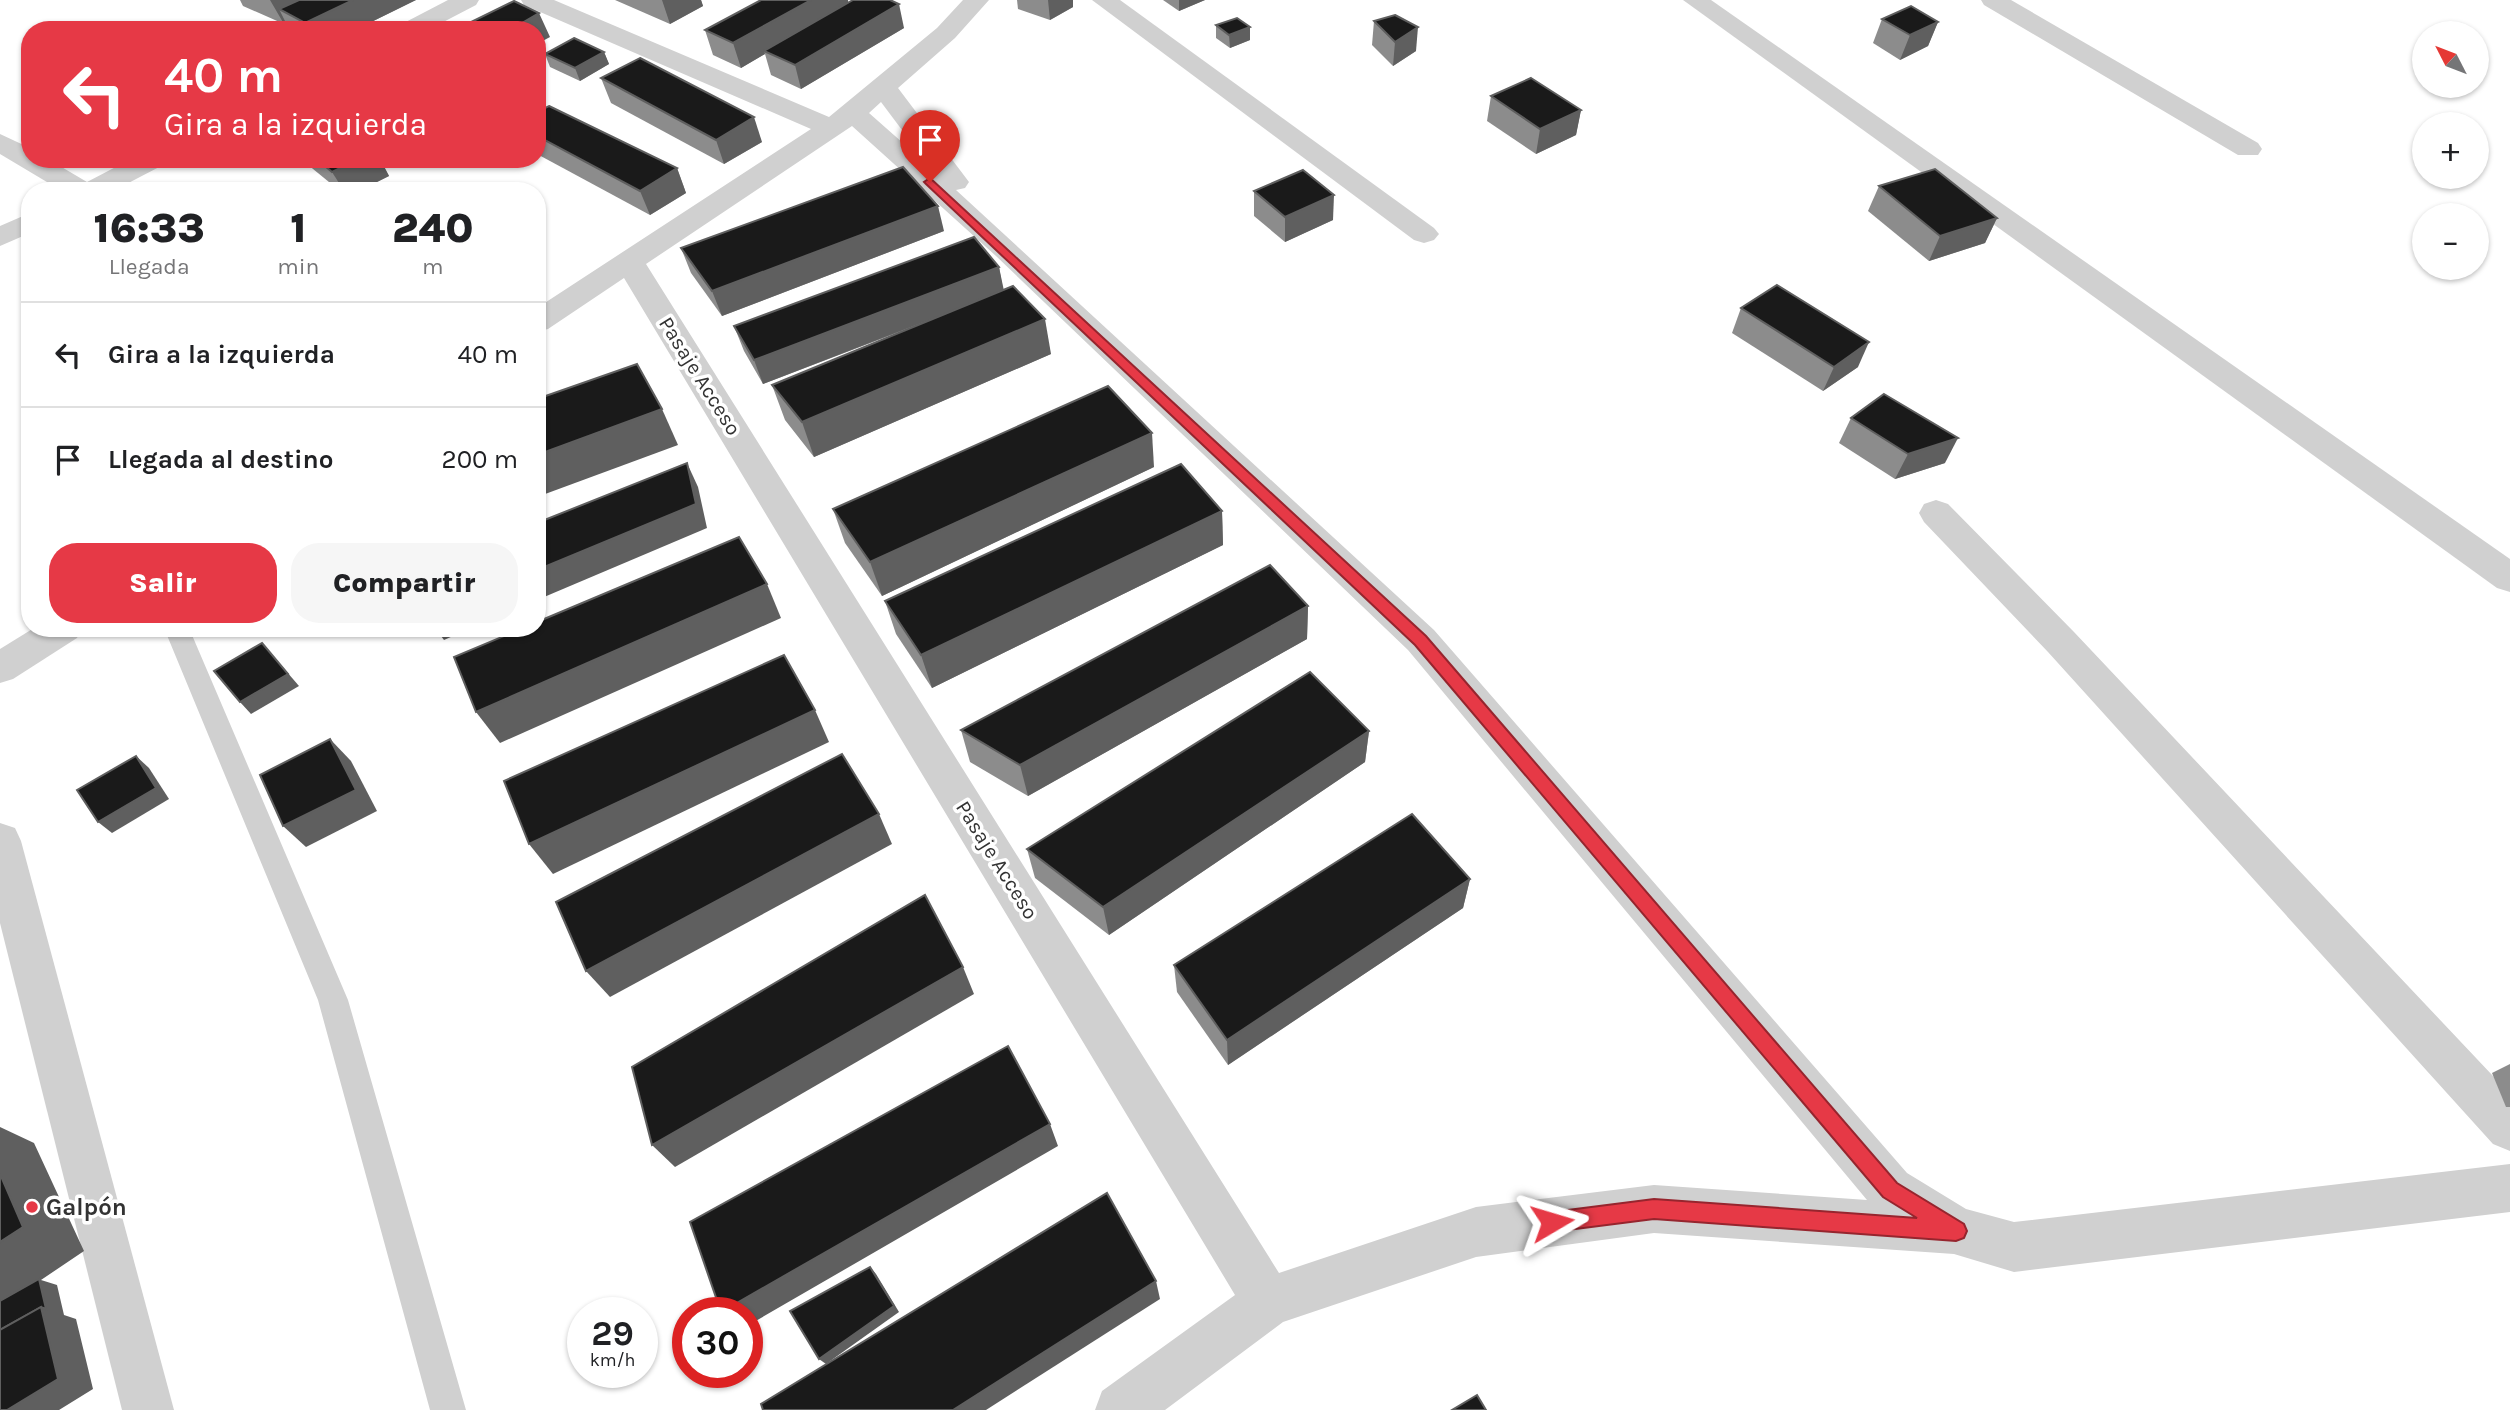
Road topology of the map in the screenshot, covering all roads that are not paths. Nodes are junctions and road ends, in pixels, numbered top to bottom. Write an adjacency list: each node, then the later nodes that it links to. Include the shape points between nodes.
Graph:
1 (467, 0): 7 (street)
2 (533, 0): 9 (street)
3 (977, 0): 8 (street)
4 (1104, 0): 18 (street)
5 (1695, 0): 24 (street)
6 (1993, 0): 11 (street)
7 (426, 21)
8 (885, 89): 9 (street); 20 (street)
9 (842, 121): 20 (street); 21 (street)
10 (0, 142): 12 (street)
11 (2248, 149)
12 (21, 155)
13 (44, 168): 15 (street)
14 (136, 168): 16 (street)
15 (67, 182)
16 (108, 182)
17 (21, 226): 19 (street)
18 (1424, 234)
19 (0, 237)
20 (1006, 250): 31 (street, via 1421,640 1890,1190)
21 (629, 261): 22 (street); 32 (street, Pasaje Acceso)
22 (546, 316)
23 (1936, 513): 29 (street)
24 (2510, 578)
25 (50, 637): 27 (street)
26 (180, 637): 34 (lane, via 333,1000)
27 (0, 668)
28 (0, 841): 33 (street)
29 (2510, 1128)
30 (2510, 1188): 31 (street, via 2014,1247)
31 (1956, 1231): 32 (street, via 1654,1209 1476,1232)
32 (1268, 1301): 35 (street)
33 (148, 1410)
34 (448, 1410)
35 (1121, 1410)

